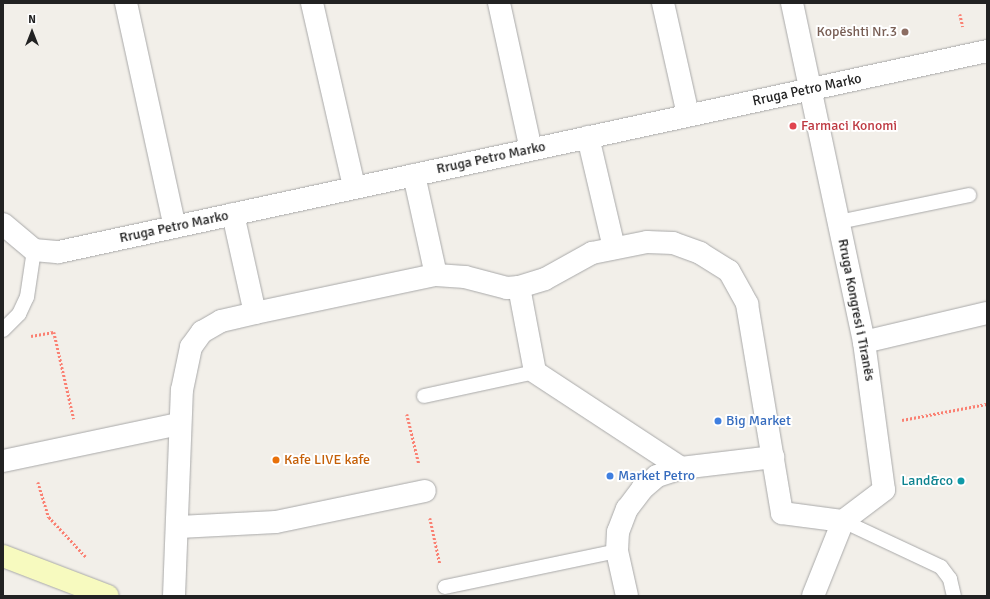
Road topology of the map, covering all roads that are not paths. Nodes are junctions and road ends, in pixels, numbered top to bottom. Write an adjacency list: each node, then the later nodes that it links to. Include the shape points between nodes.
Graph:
1 (126, 3): 17 (street)
2 (312, 3): 12 (street)
3 (499, 3): 10 (street)
4 (664, 3): 8 (street)
5 (792, 3): 7 (street, Rruga Kongresi i Tiranës)
6 (987, 51): 7 (street, Rruga Petro Marko)
7 (811, 89): 8 (street, Rruga Petro Marko); 15 (street, Rruga Kongresi i Tiranës)
8 (688, 115): 9 (street, Rruga Petro Marko)
9 (588, 137): 10 (street, Rruga Petro Marko); 18 (street)
10 (531, 150): 11 (street, Rruga Petro Marko)
11 (414, 175): 12 (street, Rruga Petro Marko); 20 (street)
12 (354, 187): 14 (street, Rruga Petro Marko)
13 (969, 195): 15 (lane)
14 (233, 214): 17 (street, Rruga Petro Marko); 22 (street)
15 (839, 222): 25 (street, Rruga Kongresi i Tiranës)
16 (3, 224): 19 (street)
17 (175, 227): 19 (street, Rruga Petro Marko, via 59,252)
18 (614, 248): 21 (street, via 592,254 545,279); 29 (street, via 647,242 673,243 700,253 729,272 748,304)
19 (34, 250): 24 (lane, via 27,297 19,314)
20 (436, 275): 21 (street, via 465,277 507,288); 22 (street)
21 (520, 287): 26 (street)
22 (255, 313): 28 (street, via 221,321 202,332 191,347)
23 (987, 313): 25 (street)
24 (3, 330)
25 (864, 342): 33 (street, Rruga Kongresi i Tiranës, via 884,490)
26 (535, 372): 27 (lane); 31 (street)
27 (424, 396)
28 (179, 424): 30 (street); 34 (street)
29 (773, 457): 31 (street); 33 (street, via 782,513)
30 (3, 461)
31 (681, 468): 35 (street, via 657,476 627,509 618,532)
32 (425, 492): 34 (street, via 276,522)
33 (843, 521): 41 (street); 42 (lane, via 941,567 950,579)
34 (179, 527): 39 (street)
35 (617, 551): 37 (lane); 40 (street)
36 (3, 556): 38 (main road)
37 (445, 587)
38 (108, 596)
39 (174, 596)
40 (627, 596)
41 (813, 596)
42 (954, 596)

